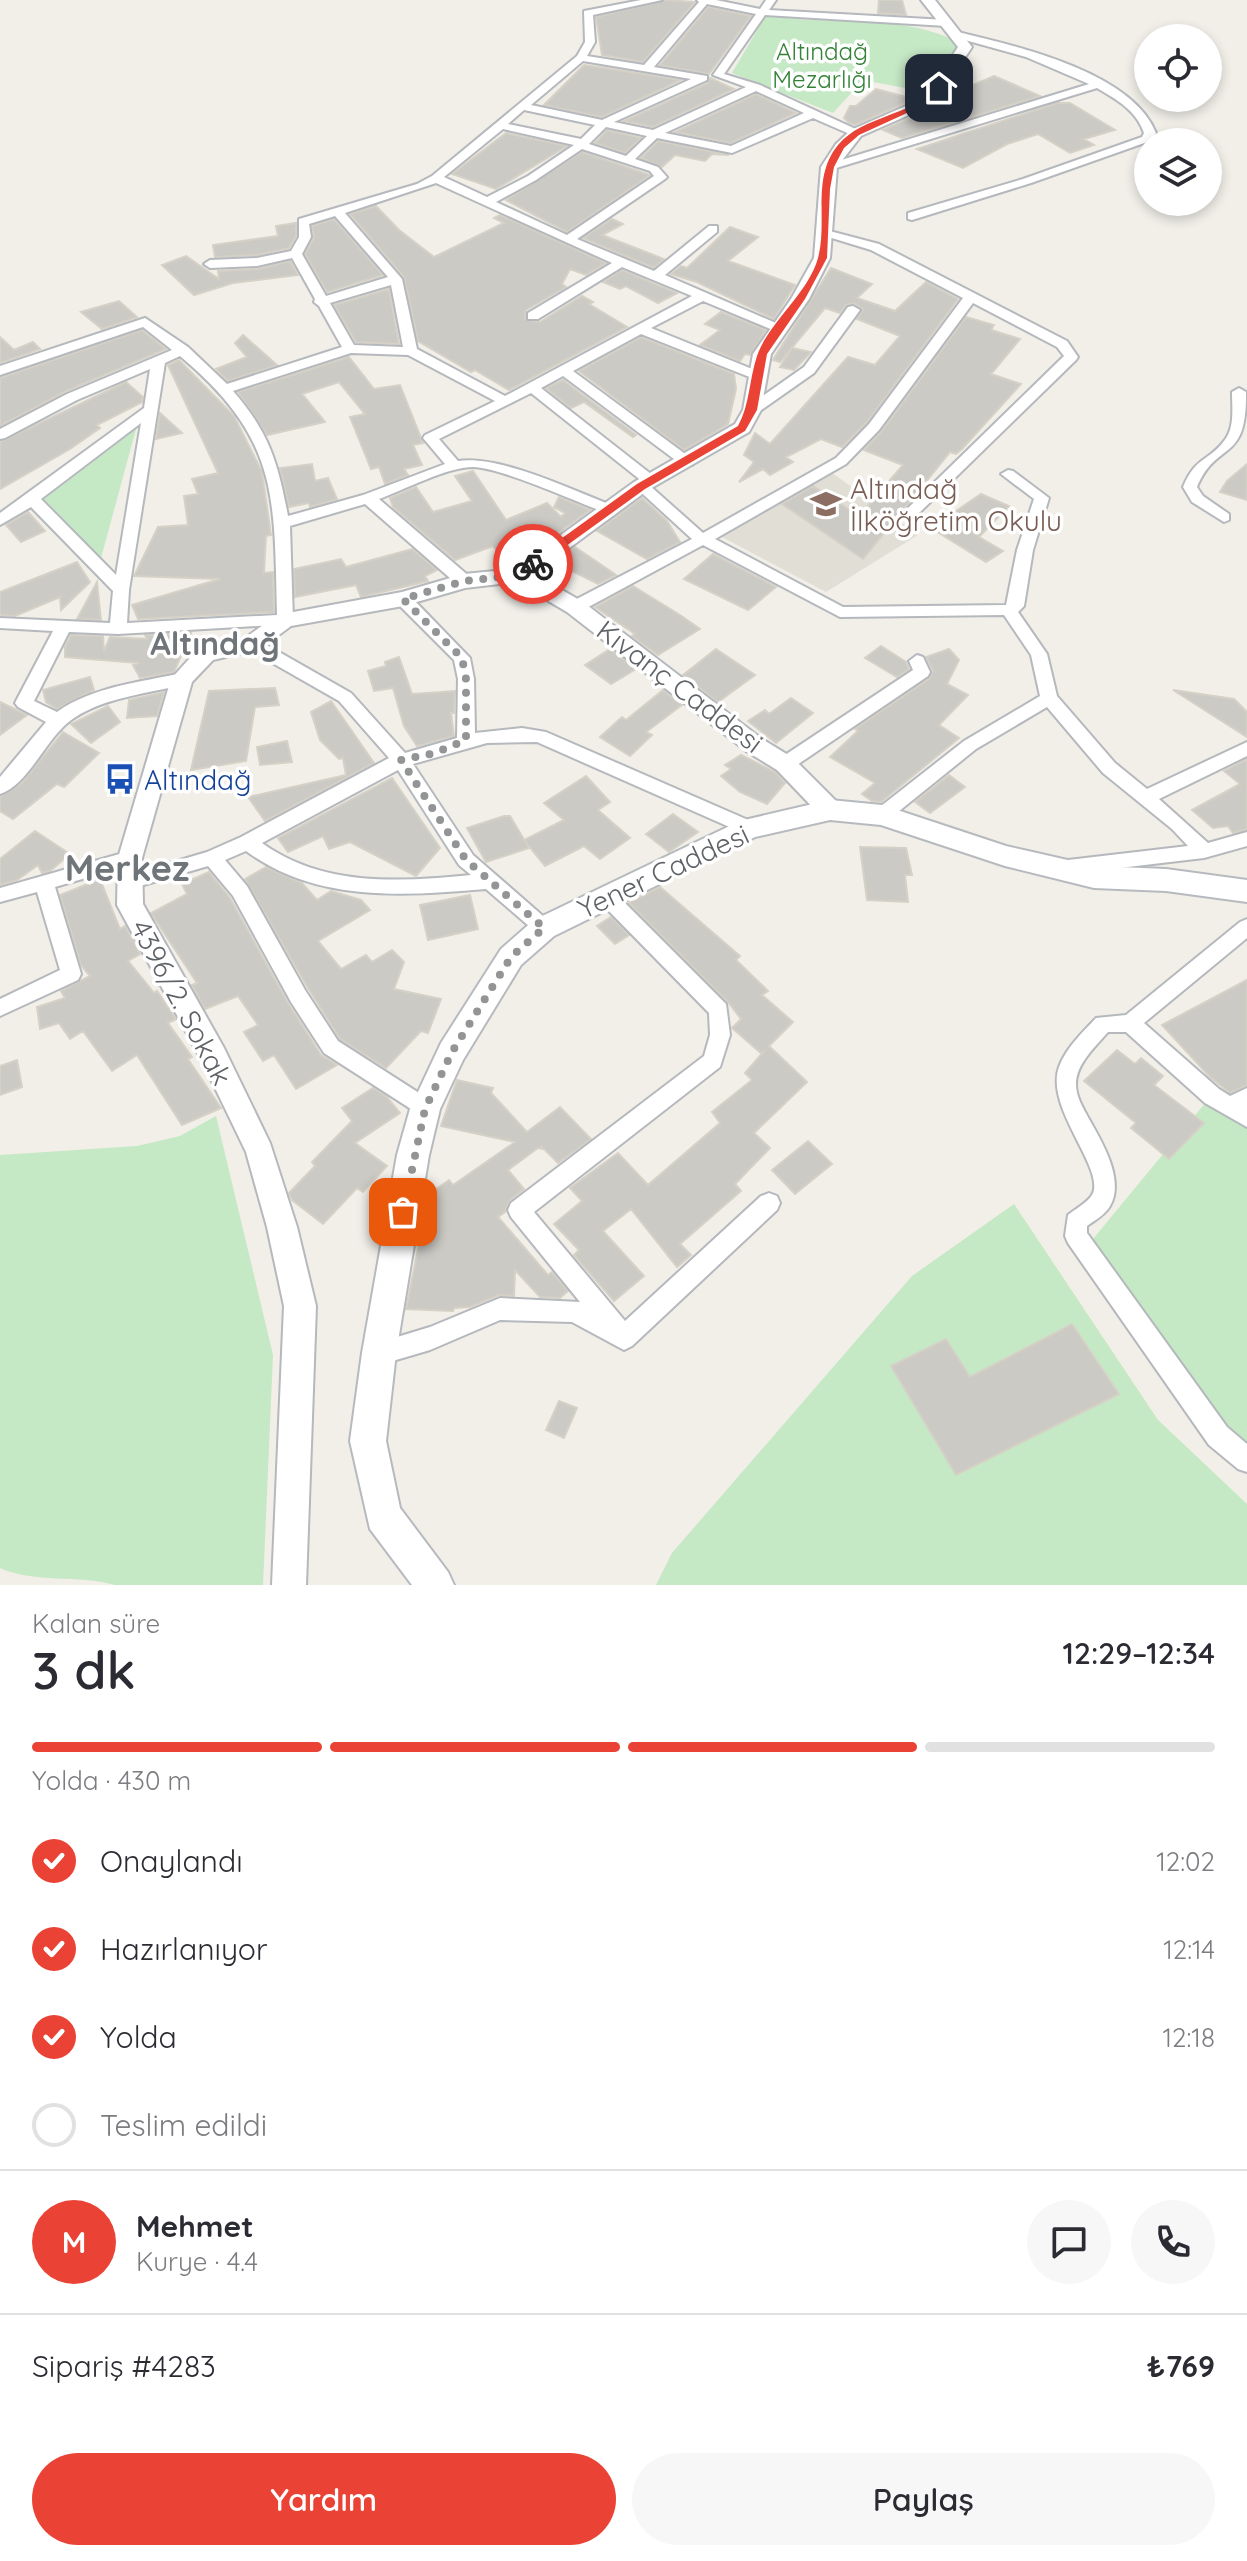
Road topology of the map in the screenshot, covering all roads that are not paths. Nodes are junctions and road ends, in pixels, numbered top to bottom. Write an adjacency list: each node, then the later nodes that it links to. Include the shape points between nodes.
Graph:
1 (657, 0): 9 (street, via 588,13 590,42)
2 (771, 0): 6 (street)
3 (835, 0): 7 (street)
4 (928, 0): 8 (street)
5 (703, 1): 6 (street); 10 (street)
6 (759, 12): 7 (street); 11 (street)
7 (828, 16): 8 (street)
8 (952, 29): 13 (street, via 1035,56); 20 (street, via 965,47 929,101)
9 (581, 58): 10 (street); 15 (street)
10 (649, 66): 12 (street)
11 (718, 75): 12 (street); 14 (street)
12 (703, 78): 17 (street)
13 (1096, 85): 23 (street); 27 (street, via 1142,113 1150,133 1146,139)
14 (756, 87): 16 (street); 19 (street)
15 (524, 107): 17 (street); 18 (street)
16 (810, 115): 19 (street, via 739,150); 20 (street)
17 (604, 123): 19 (street); 21 (street)
18 (503, 126): 21 (street); 24 (street)
19 (656, 133): 22 (street)
20 (856, 133): 23 (street)
21 (582, 144): 22 (street); 25 (street)
22 (629, 159): 30 (street, via 661,177)
23 (829, 167): 29 (street)
24 (436, 178): 25 (street); 26 (street)
25 (489, 201): 30 (street)
26 (337, 211): 31 (street, via 303,222 305,237); 35 (street)
27 (912, 216)
28 (713, 229): 34 (street)
29 (826, 232): 37 (street, via 875,247); 41 (street, via 814,278)
30 (568, 240): 32 (street)
31 (296, 254): 33 (street); 38 (street)
32 (622, 262): 34 (street); 40 (street)
33 (210, 264)
34 (655, 277): 36 (street)
35 (396, 279): 38 (street); 45 (street)
36 (700, 297): 41 (street); 42 (street)
37 (971, 297): 64 (street, via 1062,344 1071,357); 68 (street, via 874,427 841,461)
38 (320, 302): 43 (street)
39 (853, 310): 55 (street, via 809,370)
40 (533, 316)
41 (778, 327): 49 (street, via 762,354)
42 (641, 329): 48 (street); 49 (street)
43 (350, 349): 45 (street); 50 (street)
44 (183, 350): 46 (street); 47 (street, via 145,322); 50 (street)
45 (411, 351): 53 (street)
46 (158, 363): 54 (street); 56 (street, via 72,397)
47 (0, 371)
48 (565, 371): 51 (street); 57 (street)
49 (757, 376): 55 (street)
50 (225, 389): 67 (street, via 264,445)
51 (534, 389): 53 (street); 60 (street)
52 (1239, 392): 65 (street, via 1243,412 1237,440 1198,471 1190,487 1197,499)
53 (507, 402): 58 (street, via 430,438)
54 (151, 409): 62 (street); 71 (street)
55 (752, 410): 57 (street, via 742,428)
56 (0, 435)
57 (687, 462): 60 (street)
58 (454, 466): 61 (street); 63 (street, via 498,468)
59 (1008, 474): 74 (street, via 1042,498 1025,550 1021,593)
60 (646, 484): 63 (street); 68 (street)
61 (368, 498): 67 (street); 70 (street)
62 (32, 499): 66 (street); 71 (street)
63 (609, 509): 69 (street)
64 (911, 513)
65 (1224, 517)
66 (0, 520)
67 (282, 523): 75 (street)
68 (703, 539): 73 (street); 74 (street, via 840,612)
69 (519, 575): 70 (street); 73 (street, Kıvanç Caddesi)
70 (464, 581): 72 (street)
71 (121, 590): 78 (street)
72 (403, 599): 75 (street); 84 (street, via 462,658)
73 (575, 607): 87 (street, Kıvanç Caddesi)
74 (1009, 610): 82 (street, via 1039,654)
75 (285, 620): 78 (street); 79 (street)
76 (0, 623): 77 (street)
77 (63, 628): 78 (street); 83 (street, via 24,703)
78 (118, 629)
79 (252, 644): 81 (street, via 206,654); 86 (street, via 345,697)
80 (917, 661): 87 (street, via 922,672)
81 (182, 679): 83 (street, via 100,701); 98 (street, 4396/2. Sokak)
82 (1049, 698): 89 (street, via 1109,768); 91 (street, via 970,745)
83 (59, 721): 88 (street)
84 (466, 740): 86 (street); 92 (street, via 540,736)
85 (1247, 748): 89 (street)
86 (401, 760): 94 (street); 99 (street, via 466,860)
87 (785, 764): 90 (street, Kıvanç Caddesi)
88 (0, 787)
89 (1144, 798): 95 (street)
90 (830, 810): 91 (main road, Yener Caddesi); 92 (main road, Yener Caddesi)
91 (882, 815): 97 (main road, Yener Caddesi)
92 (749, 828): 103 (main road, Yener Caddesi)
93 (1247, 839): 95 (street)
94 (248, 842): 96 (street); 99 (street, via 267,860 325,880 405,887)
95 (1204, 851): 97 (street)
96 (212, 858): 98 (street); 109 (street, via 240,891 331,1047)
97 (1050, 868): 101 (main road, Yener Caddesi, via 1109,880 1166,880)
98 (130, 870): 100 (street); 114 (street, 4396/2. Sokak, via 130,905 214,1056 260,1152 300,1306)
99 (491, 881): 105 (street)
100 (44, 882): 102 (street); 106 (street, via 71,974)
101 (1247, 891)
102 (0, 895)
103 (606, 896): 105 (main road, Yener Caddesi); 111 (street, via 719,1010 713,1061 519,1210)
104 (1247, 927): 107 (street)
105 (544, 928): 109 (main road, Yener Caddesi, via 511,957 452,1052)
106 (0, 1008)
107 (1130, 1023): 108 (street, via 1167,1060); 113 (street, via 1103,1024 1079,1048 1063,1083 1105,1186 1103,1199 1076,1222 1076,1236 1218,1436)
108 (1241, 1107)
109 (425, 1109): 112 (main road, Yener Caddesi)
110 (769, 1203): 111 (street)
111 (624, 1338): 112 (street, via 574,1311 500,1309)
112 (379, 1353): 115 (main road, Yener Caddesi, via 368,1441 383,1516)
113 (1247, 1460)
114 (289, 1585)
115 (435, 1585)

